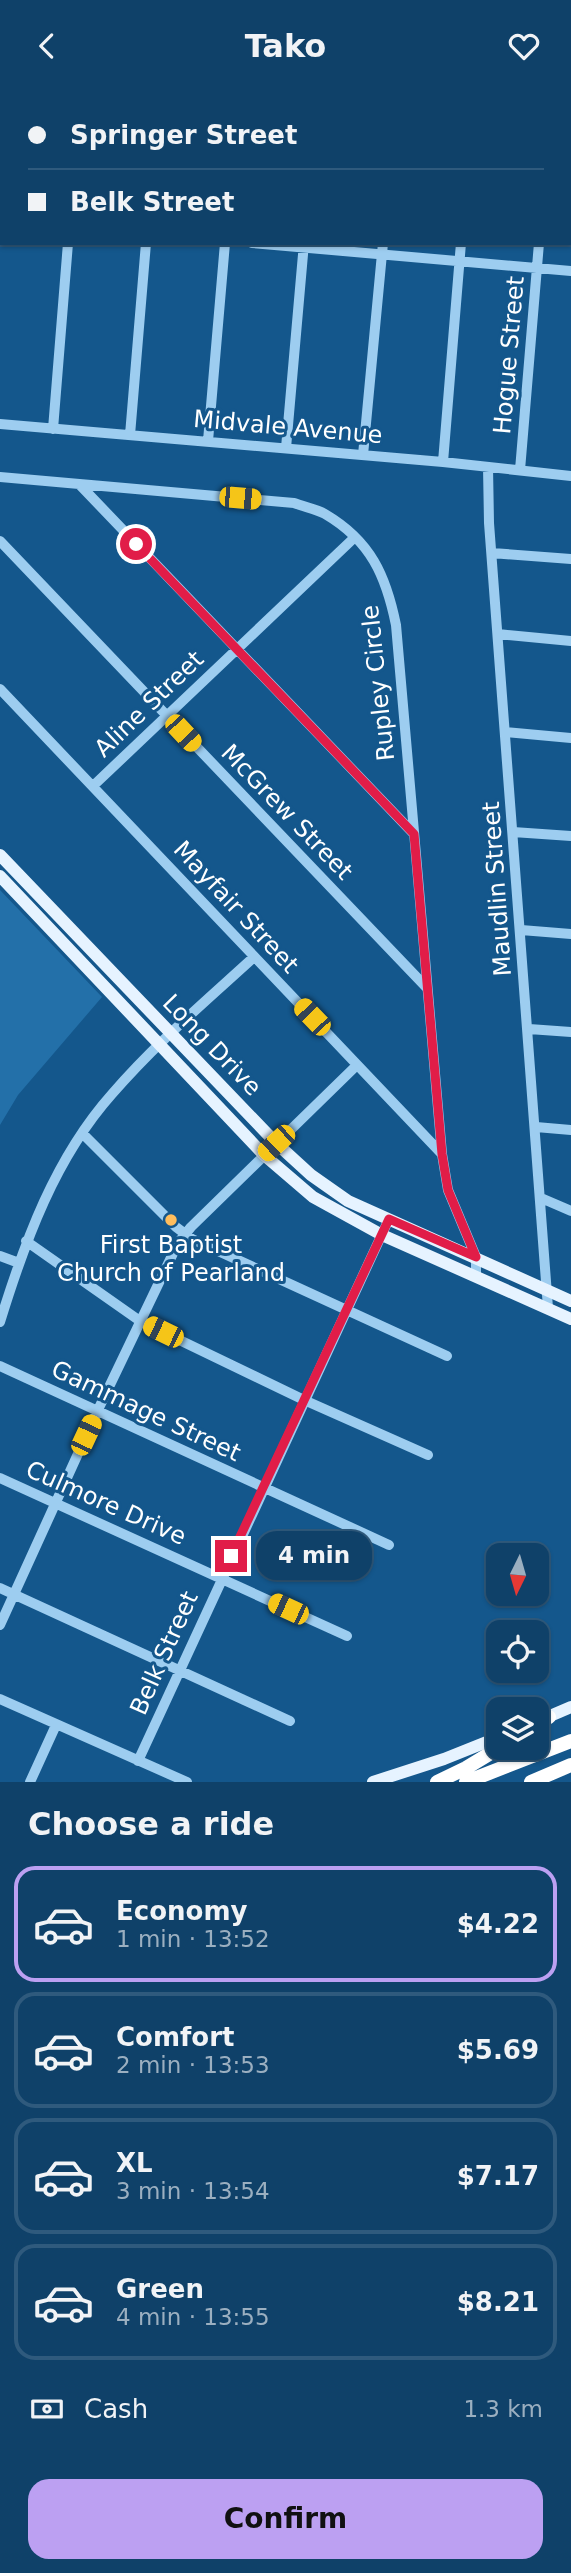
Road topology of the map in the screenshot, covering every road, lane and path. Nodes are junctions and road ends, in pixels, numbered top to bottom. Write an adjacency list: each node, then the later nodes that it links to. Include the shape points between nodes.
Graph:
1 (68, 245): 12 (street)
2 (146, 245): 13 (street)
3 (225, 245): 14 (street)
4 (304, 245): 7 (street); 15 (street)
5 (461, 245): 8 (street)
6 (539, 245): 9 (street, Hogue Street)
7 (382, 249): 8 (street); 16 (street)
8 (460, 261): 9 (street); 17 (street)
9 (537, 268): 10 (street); 19 (street, Hogue Street)
10 (571, 271)
11 (0, 424): 12 (street, Midvale Avenue)
12 (53, 429): 13 (street, Midvale Avenue)
13 (130, 435): 14 (street, Midvale Avenue)
14 (208, 441): 15 (street, Midvale Avenue)
15 (286, 448): 16 (street, Midvale Avenue)
16 (363, 455): 17 (street, Midvale Avenue)
17 (443, 462): 18 (street, Midvale Avenue)
18 (488, 467): 19 (street, Midvale Avenue); 25 (street, Maudlin Street)
19 (520, 470): 20 (street, Midvale Avenue)
20 (571, 476)
21 (0, 477): 22 (street, Rupley Circle)
22 (79, 484): 23 (street, Rupley Circle, via 294,503 324,513); 29 (street)
23 (355, 537): 29 (street, Aline Street); 36 (street, Rupley Circle, via 384,580 396,625)
24 (0, 541): 31 (street, McGrew Street)
25 (492, 553): 26 (street); 27 (street, Maudlin Street)
26 (571, 559)
27 (498, 635): 28 (street); 32 (street, Maudlin Street)
28 (571, 641)
29 (237, 649): 31 (street, Aline Street); 36 (street)
30 (0, 689): 34 (street, Mayfair Street)
31 (167, 716): 34 (street, Aline Street); 47 (street, McGrew Street)
32 (506, 732): 33 (street); 35 (street, Maudlin Street)
33 (571, 738)
34 (93, 786): 44 (street, Mayfair Street)
35 (513, 832): 37 (street); 42 (street, Maudlin Street)
36 (414, 834): 47 (street, Rupley Circle)
37 (571, 836)
38 (0, 855): 40 (main road, Long Drive)
39 (0, 876): 41 (main road, Long Drive)
40 (57, 915): 41 (main road); 45 (main road, Long Drive)
41 (46, 925): 46 (main road, Long Drive)
42 (521, 930): 43 (street); 48 (street, Maudlin Street)
43 (571, 934)
44 (254, 957): 50 (street); 52 (street, Mayfair Street)
45 (118, 977): 46 (main road); 50 (main road, Long Drive)
46 (107, 988): 51 (main road, Long Drive)
47 (428, 989): 60 (street, Rupley Circle)
48 (528, 1029): 49 (street); 55 (street, Maudlin Street)
49 (571, 1032)
50 (172, 1033): 51 (street); 53 (main road, Long Drive)
51 (160, 1044): 54 (main road, Long Drive); 57 (street, via 111,1094)
52 (357, 1065): 58 (street); 60 (street, Mayfair Street)
53 (228, 1092): 54 (main road); 58 (main road, Long Drive)
54 (215, 1103): 59 (main road, Long Drive)
55 (536, 1127): 56 (street); 61 (street, Maudlin Street)
56 (571, 1130)
57 (82, 1133): 64 (street); 66 (street)
58 (276, 1143): 59 (street); 63 (main road, Long Drive, via 348,1201)
59 (264, 1154): 64 (street); 65 (main road, Long Drive, via 313,1197)
60 (442, 1154): 68 (street, Rupley Circle, via 448,1190)
61 (541, 1198): 62 (street); 71 (street, Maudlin Street)
62 (571, 1211)
63 (389, 1219): 65 (street, Belk Street); 68 (main road, Long Drive)
64 (184, 1234): 74 (street); 76 (street)
65 (382, 1235): 70 (main road, Long Drive); 74 (street, Belk Street)
66 (26, 1241): 69 (street); 76 (street)
67 (0, 1256): 69 (street)
68 (476, 1257): 70 (street, Rupley Circle); 71 (main road, Long Drive)
69 (19, 1262): 77 (street)
70 (476, 1277): 73 (main road, Long Drive)
71 (548, 1290): 72 (main road, Long Drive); 73 (street, Maudlin Street)
72 (571, 1301)
73 (548, 1308): 75 (main road, Long Drive)
74 (346, 1311): 78 (street); 80 (street, Belk Street)
75 (571, 1319)
76 (140, 1321): 80 (street); 81 (street)
77 (0, 1322)
78 (447, 1356)
79 (0, 1366): 81 (street, Gammage Street)
80 (304, 1400): 82 (street); 84 (street, Belk Street)
81 (97, 1412): 84 (street, Gammage Street); 85 (street)
82 (428, 1455)
83 (0, 1478): 85 (street, Culmore Drive)
84 (263, 1488): 86 (street, Gammage Street); 87 (street, Belk Street)
85 (55, 1504): 87 (street, Culmore Drive); 89 (street)
86 (389, 1545)
87 (221, 1578): 91 (street, Culmore Drive); 92 (street, Belk Street)
88 (0, 1588): 89 (street)
89 (14, 1595): 90 (street); 92 (street)
90 (0, 1625)
91 (347, 1636)
92 (180, 1671): 96 (street); 101 (street, Belk Street)
93 (0, 1699): 97 (street)
94 (571, 1707): 95 (main road)
95 (549, 1717)
96 (290, 1721)
97 (56, 1725): 101 (street); 103 (street)
98 (571, 1741): 107 (highway)
99 (486, 1742): 105 (main road)
100 (486, 1755): 106 (highway)
101 (138, 1761): 104 (street)
102 (571, 1765): 108 (highway)
103 (30, 1782)
104 (187, 1782)
105 (373, 1782)
106 (437, 1782)
107 (466, 1782)
108 (531, 1782)

